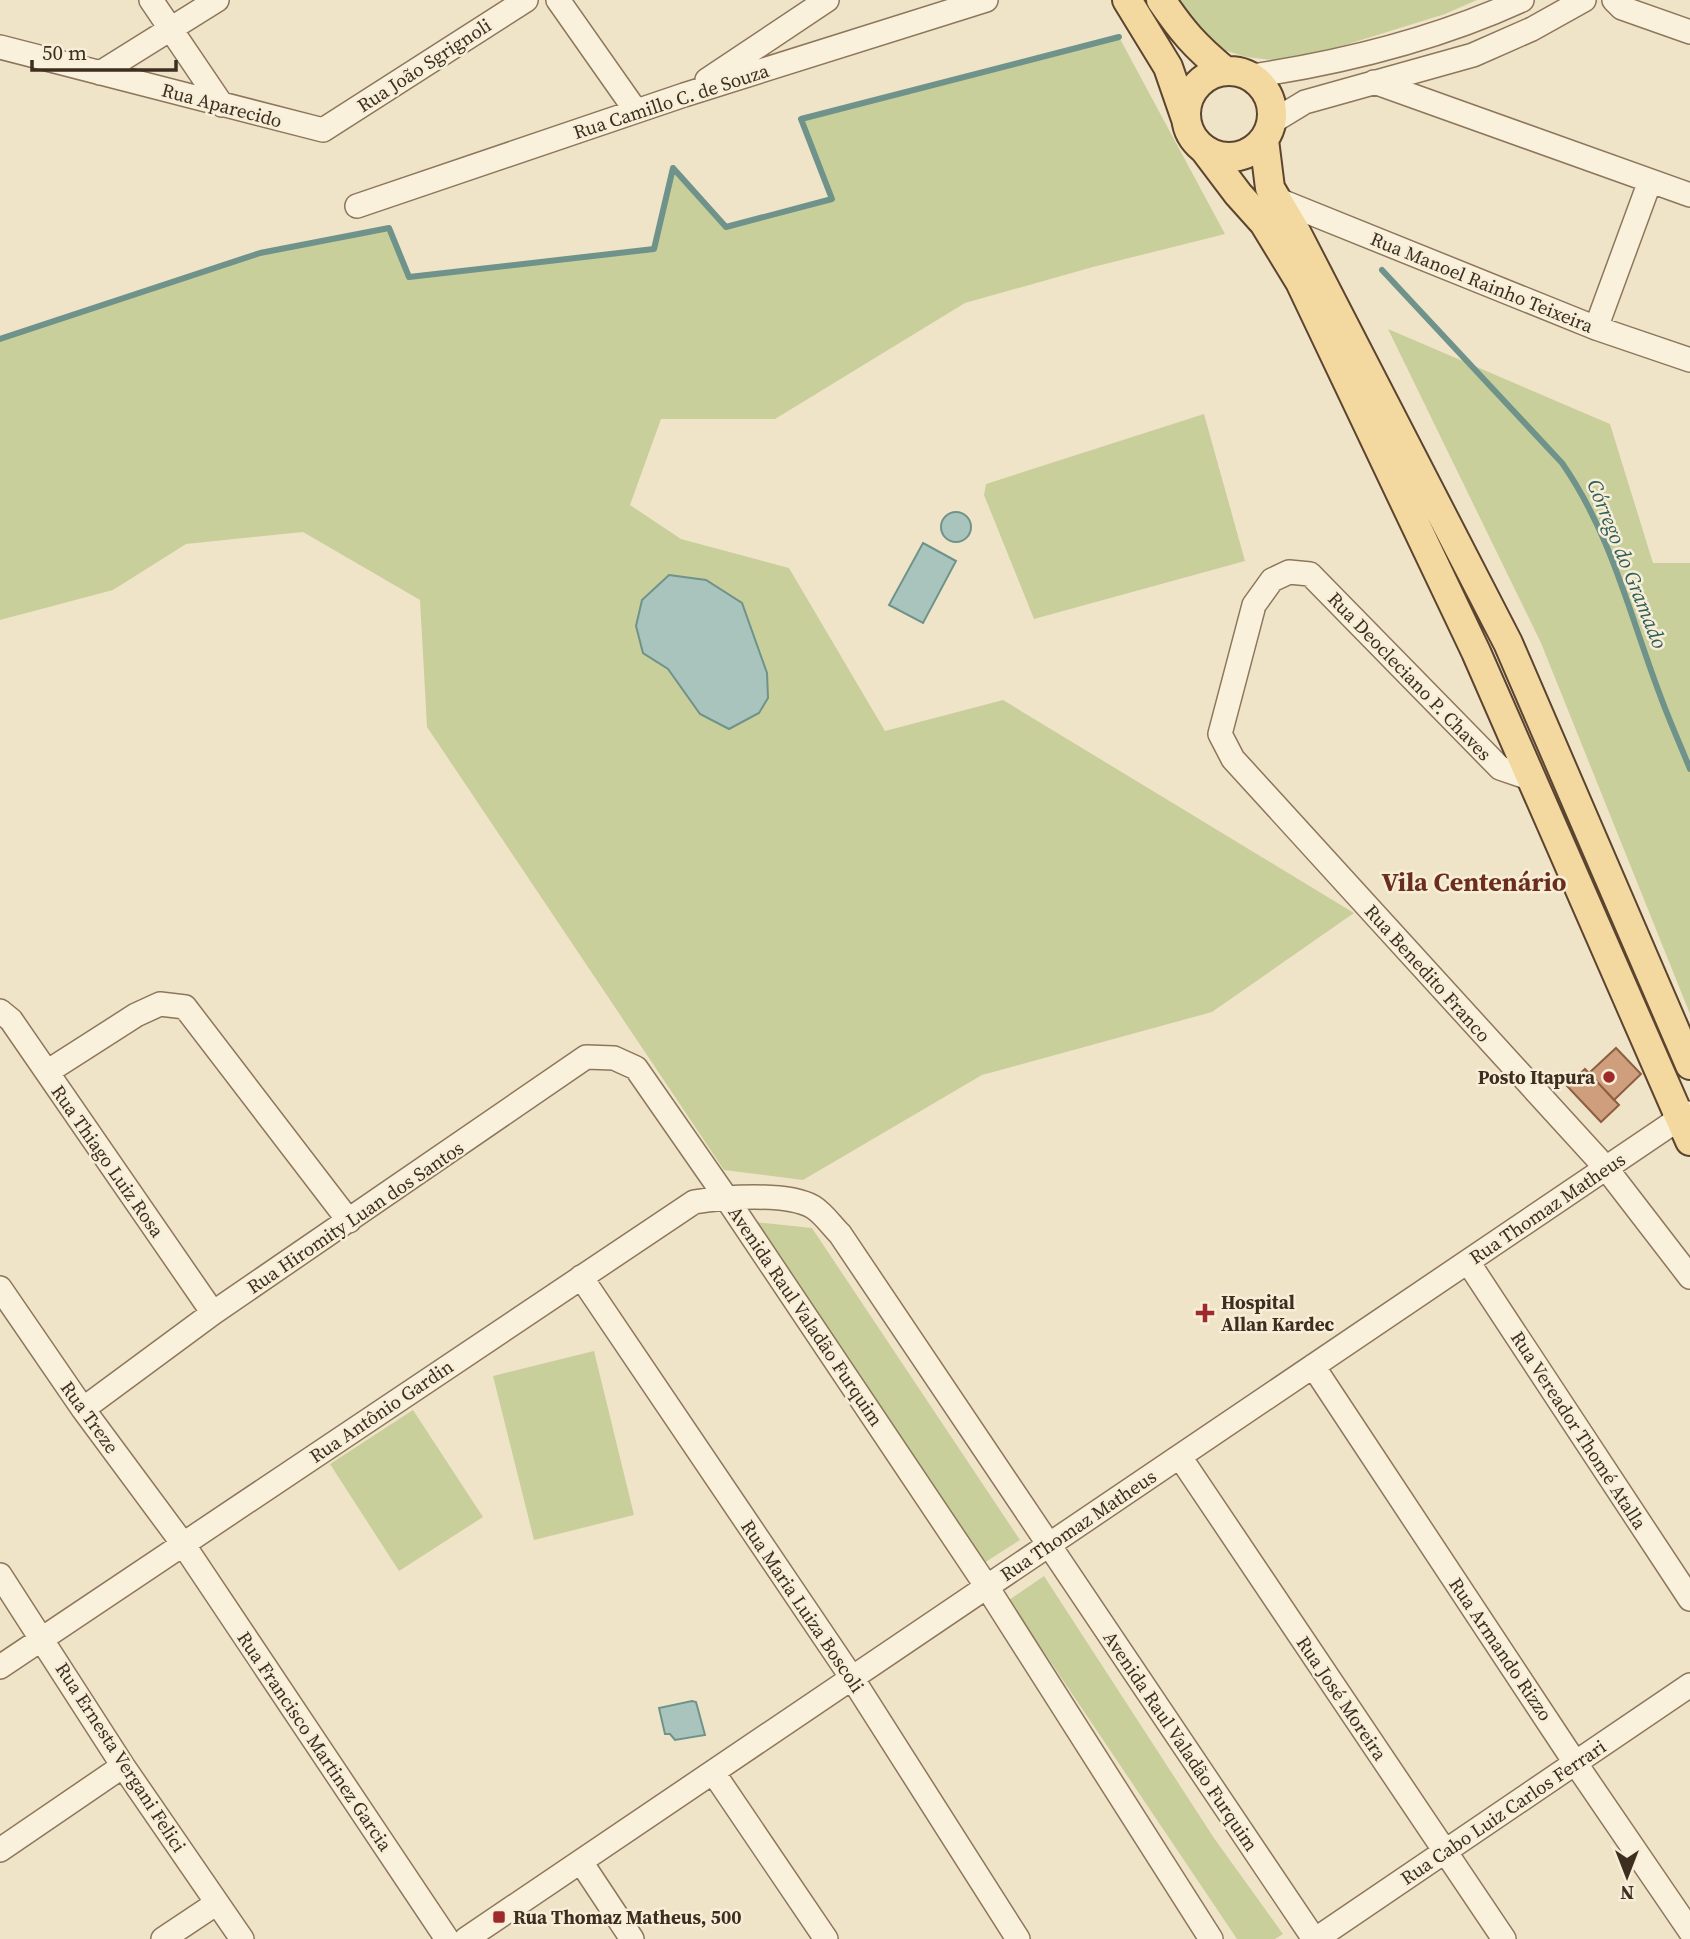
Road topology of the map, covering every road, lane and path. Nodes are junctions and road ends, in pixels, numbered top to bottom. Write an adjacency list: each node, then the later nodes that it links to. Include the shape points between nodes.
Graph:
1 (151, 0): 12 (street)
2 (217, 0): 12 (street)
3 (526, 0): 23 (street, Rua João Sgrignoli)
4 (558, 0): 21 (street)
5 (827, 0): 19 (street)
6 (986, 0): 19 (street, Rua Camillo C. de Souza)
7 (1126, 0): 22 (main road, via 1168,68)
8 (1161, 0): 15 (main road, via 1199,51)
9 (1522, 0): 17 (street, via 1475,22 1421,39)
10 (1584, 0): 18 (street, via 1473,55)
11 (1615, 0): 13 (street, via 1622,8)
12 (171, 30): 16 (street); 20 (street)
13 (1690, 32)
14 (0, 47): 16 (street, Rua Aparecido)
15 (1224, 70): 17 (main road); 22 (main road, via 1198,83 1189,96)
16 (100, 73): 20 (street, Rua Aparecido)
17 (1252, 76): 24 (main road, via 1270,100)
18 (1374, 82): 24 (street, via 1304,102); 26 (street)
19 (684, 95): 21 (street, Rua Camillo C. de Souza)
20 (222, 104): 23 (street, Rua Aparecido)
21 (636, 111): 29 (street, Rua Camillo C. de Souza)
22 (1186, 121): 25 (main road)
23 (323, 130)
24 (1268, 131): 25 (main road, via 1252,150 1236,156 1219,156); 28 (main road, via 1267,176)
25 (1205, 149): 33 (main road, via 1264,223 1300,282)
26 (1650, 181): 27 (street); 30 (street)
27 (1690, 195)
28 (1276, 198): 30 (street, Rua Manoel Rainho Teixeira); 35 (main road, via 1508,643)
29 (357, 205)
30 (1596, 328): 31 (street, Rua Manoel Rainho Teixeira)
31 (1690, 360)
32 (1220, 734): 33 (street, Rua Deocleciano P. Chaves, via 1254,605 1272,580 1289,572 1310,574 1500,768); 38 (street, Rua Benedito Franco, via 1233,759)
33 (1532, 779): 37 (main road)
34 (0, 1011): 36 (street, Rua Thiago Luiz Rosa)
35 (1690, 1065)
36 (47, 1072): 40 (street, via 159,1004 185,1007); 45 (street, Rua Thiago Luiz Rosa)
37 (1687, 1124): 38 (street, Rua Thomaz Matheus)
38 (1606, 1168): 41 (street, Rua Thomaz Matheus); 43 (street, Rua Benedito Franco)
39 (725, 1196): 40 (street, Rua Hiromity Luan dos Santos, via 636,1068 614,1058 586,1057); 42 (street, Rua Antônio Gardin, via 694,1202); 50 (street, Avenida Raul Valadão Furquim, via 791,1200 813,1207 840,1234); 52 (street, Avenida Raul Valadão Furquim)
40 (349, 1221): 45 (street, Rua Hiromity Luan dos Santos)
41 (1468, 1262): 46 (street, Rua Thomaz Matheus); 53 (street, Rua Vereador Thomé Atalla)
42 (581, 1277): 49 (street, Rua Antônio Gardin); 56 (street, Rua Maria Luiza Boscoli)
43 (1690, 1277)
44 (0, 1288): 47 (street, Rua Treze)
45 (213, 1313): 47 (street, Rua Hiromity Luan dos Santos)
46 (1313, 1366): 48 (street, Rua Thomaz Matheus); 58 (street, Rua Armando Rizzo)
47 (83, 1409): 49 (street, Rua Treze)
48 (1180, 1457): 50 (street, Rua Thomaz Matheus); 62 (street, Rua José Moreira)
49 (183, 1544): 54 (street, Rua Antônio Gardin); 68 (street, Rua Francisco Martinez Garcia)
50 (1049, 1545): 52 (street, Rua Thomaz Matheus); 74 (street, Avenida Raul Valadão Furquim)
51 (0, 1575): 54 (street, Rua Ernesta Vergani Felici)
52 (987, 1587): 56 (street, Rua Thomaz Matheus); 73 (street, Avenida Raul Valadão Furquim)
53 (1690, 1599)
54 (43, 1638): 55 (street, Rua Antônio Gardin); 59 (street, Rua Ernesta Vergani Felici)
55 (0, 1667)
56 (852, 1678): 60 (street, Rua Thomaz Matheus); 72 (street, Rua Maria Luiza Boscoli)
57 (1690, 1685): 58 (street, Rua Cabo Luiz Carlos Ferrari)
58 (1576, 1764): 62 (street, Rua Cabo Luiz Carlos Ferrari); 65 (street, Rua Armando Rizzo)
59 (123, 1766): 61 (street); 64 (street, Rua Ernesta Vergani Felici)
60 (713, 1772): 63 (street, Rua Thomaz Matheus); 71 (street)
61 (0, 1850)
62 (1445, 1851): 74 (street, Rua Cabo Luiz Carlos Ferrari); 75 (street, Rua José Moreira)
63 (581, 1862): 69 (street, Rua Thomaz Matheus); 70 (street)
64 (217, 1903): 66 (street); 67 (street, Rua Ernesta Vergani Felici)
65 (1690, 1931)
66 (163, 1939)
67 (242, 1939)
68 (447, 1939)
69 (467, 1939)
70 (632, 1939)
71 (826, 1939)
72 (1018, 1939)
73 (1211, 1939)
74 (1315, 1939)
75 (1504, 1939)

